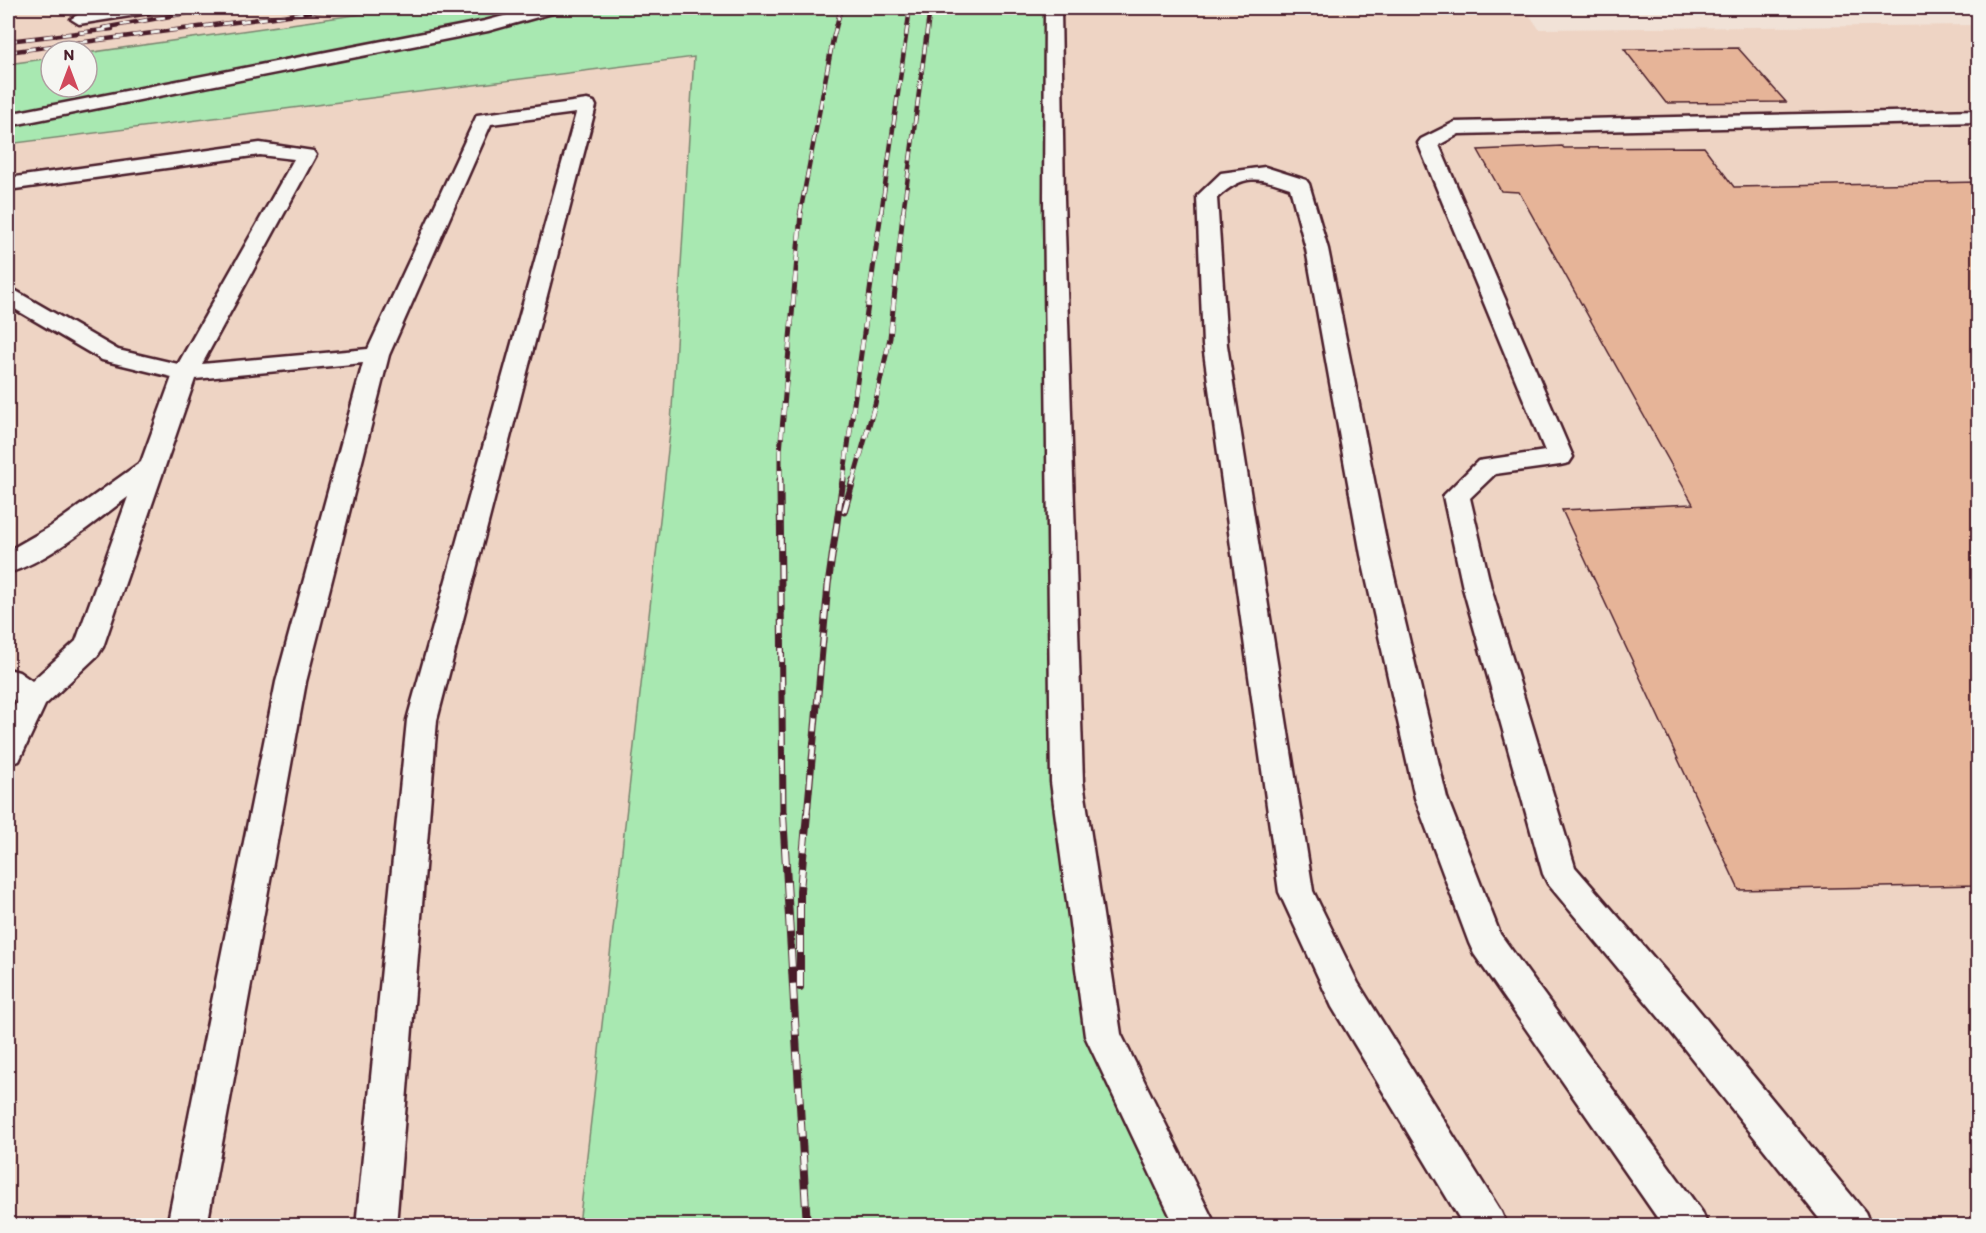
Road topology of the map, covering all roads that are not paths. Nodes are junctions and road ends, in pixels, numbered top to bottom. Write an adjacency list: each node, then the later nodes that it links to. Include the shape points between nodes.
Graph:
1 (149, 8): 4 (lane)
2 (550, 8): 6 (lane, via 488,26)
3 (1053, 8): 18 (lane, via 1067,783 1103,1036)
4 (79, 19)
5 (1978, 116): 21 (lane, via 1455,128 1428,143 1560,458 1487,467 1456,496 1478,588 1560,874)
6 (8, 120)
7 (8, 183): 10 (lane, via 260,149 306,155)
8 (8, 296): 10 (lane, via 110,355)
9 (377, 355): 10 (lane); 16 (lane, via 291,682); 17 (lane, via 484,119 587,106 422,720)
10 (185, 373): 11 (lane)
11 (152, 467): 12 (lane, via 60,534); 14 (lane, via 88,647)
12 (8, 563)
13 (8, 680): 14 (lane)
14 (33, 698): 15 (lane)
15 (8, 752)
16 (187, 1226)
17 (376, 1226)
18 (1196, 1226)
19 (1487, 1226): 20 (lane, via 1345,995 1296,892 1215,345 1207,196 1228,177 1265,173 1299,184 1317,249 1375,555 1431,798 1486,943)
20 (1688, 1226)
21 (1851, 1226)

